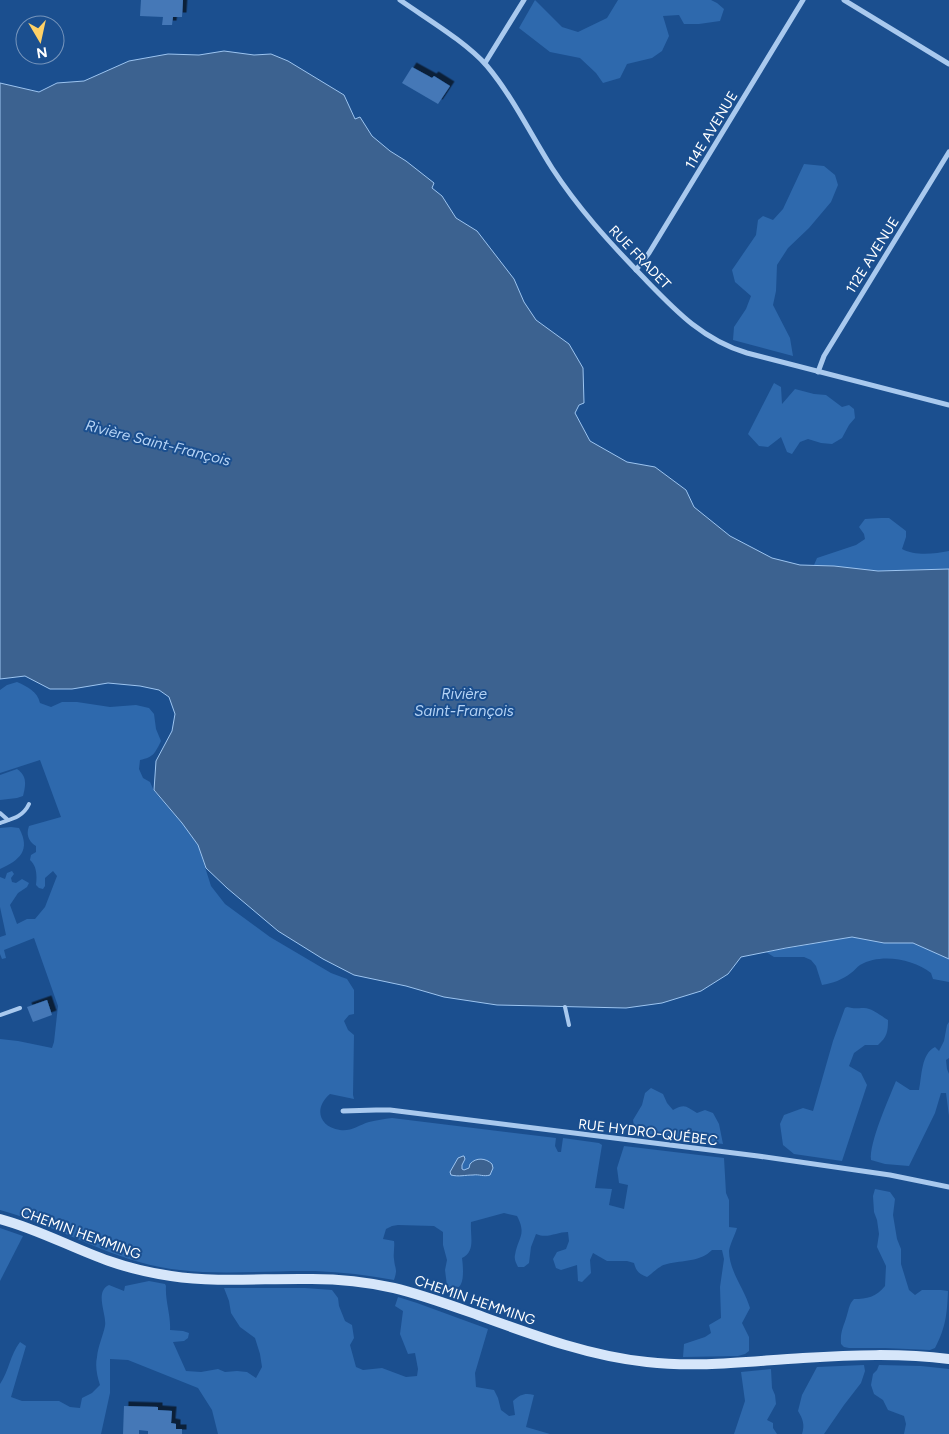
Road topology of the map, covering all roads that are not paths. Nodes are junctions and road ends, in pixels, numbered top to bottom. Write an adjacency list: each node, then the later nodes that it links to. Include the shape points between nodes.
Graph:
1 (400, 0): 5 (street, RUE FRADET)
2 (524, 0): 5 (street)
3 (802, 0): 8 (street, 114E AVENUE)
4 (844, 0): 6 (street)
5 (484, 63): 8 (street, RUE FRADET, via 571,196 600,233)
6 (949, 64)
7 (949, 152): 9 (street, 112E AVENUE, via 824,356)
8 (636, 270): 9 (street, RUE FRADET, via 680,315 713,339 747,354)
9 (818, 372): 10 (street, RUE FRADET)
10 (949, 405)
11 (29, 804): 13 (lane, via 20,816)
12 (0, 814): 13 (lane)
13 (8, 820): 14 (lane)
14 (0, 824)
15 (565, 1007): 18 (lane)
16 (20, 1008): 17 (lane)
17 (0, 1015)
18 (568, 1025)
19 (342, 1111): 20 (street, RUE HYDRO-QUÉBEC, via 390,1110 758,1156)
20 (949, 1187)
21 (0, 1219): 22 (street, CHEMIN HEMMING, via 110,1261 155,1274 206,1279 316,1278 378,1285 425,1296 568,1346 631,1360 672,1365 850,1356 918,1356)
22 (949, 1360)

